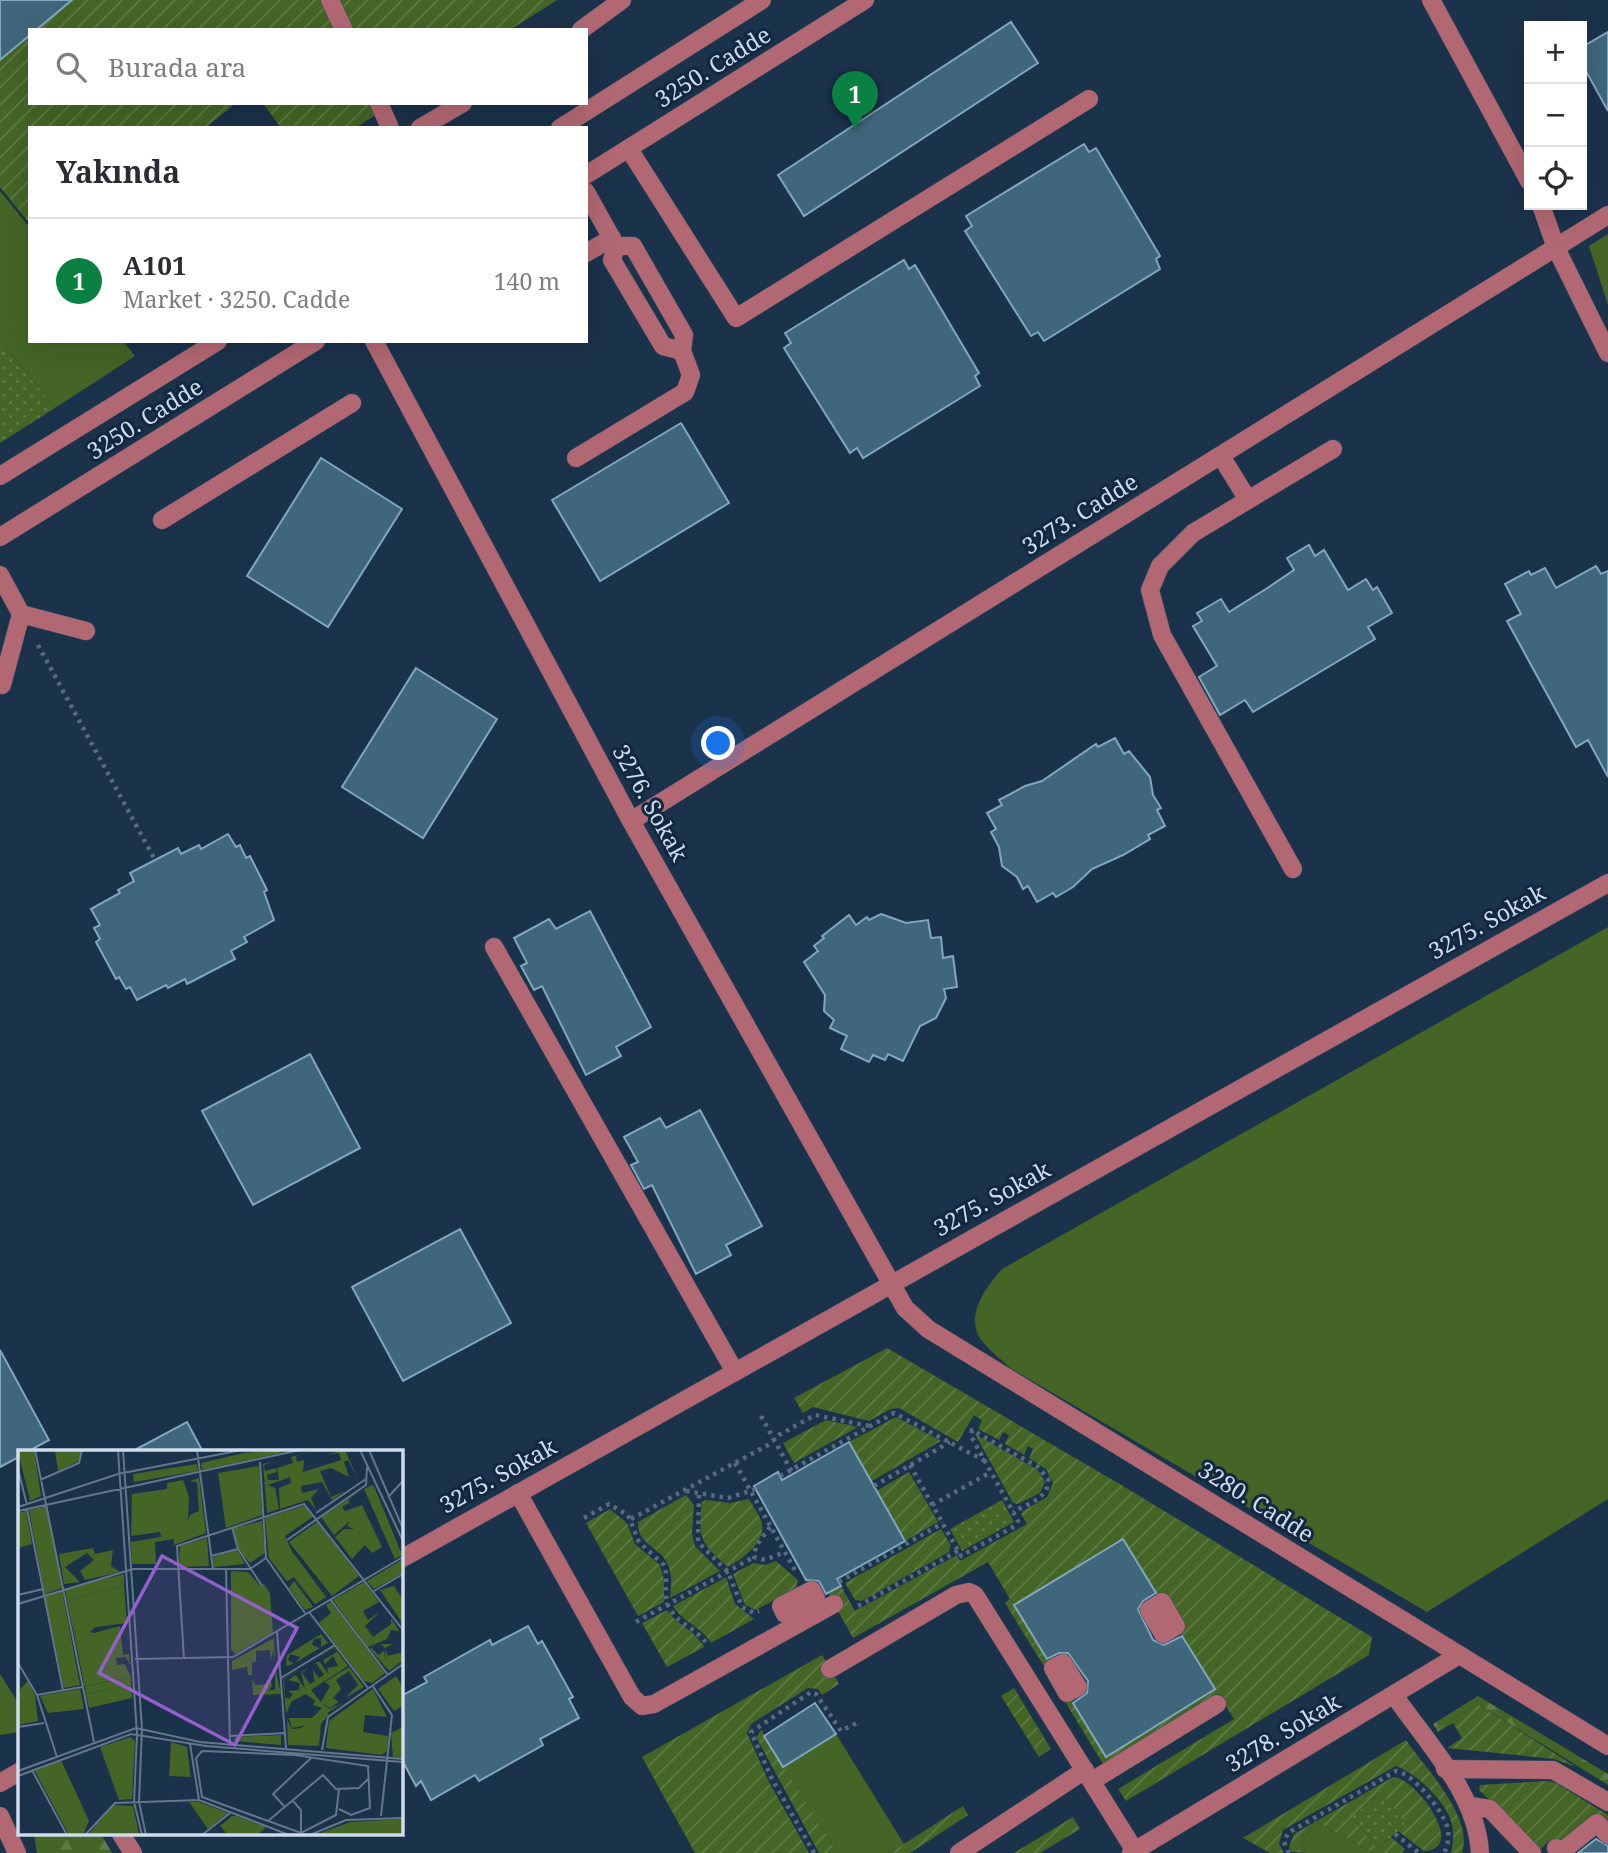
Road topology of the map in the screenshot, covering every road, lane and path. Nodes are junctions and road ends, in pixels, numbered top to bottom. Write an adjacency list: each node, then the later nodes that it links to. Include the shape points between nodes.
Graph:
1 (330, 0): 6 (street)
2 (622, 0): 7 (street)
3 (762, 0): 13 (street, 3250. Cadde)
4 (865, 0): 14 (street, 3250. Cadde)
5 (1431, 0): 15 (street)
6 (343, 28)
7 (584, 28)
8 (1089, 99): 14 (street, via 736,318)
9 (380, 105): 11 (street)
10 (460, 105): 12 (street)
11 (389, 126)
12 (423, 126)
13 (562, 126)
14 (629, 149): 16 (street, 3250. Cadde)
15 (1524, 172)
16 (588, 174)
17 (588, 196): 20 (street)
18 (1543, 210): 21 (street)
19 (1608, 215): 21 (street, 3273. Cadde)
20 (614, 242): 22 (street); 26 (street, via 612,260 663,346); 26 (street, via 633,246 684,335)
21 (1556, 248): 27 (street); 30 (street, 3273. Cadde)
22 (588, 252)
23 (215, 343): 32 (street, 3250. Cadde)
24 (313, 343): 35 (street, 3250. Cadde)
25 (375, 343): 40 (street, 3276. Sokak)
26 (682, 351): 31 (street, via 691,375 685,392)
27 (1608, 353)
28 (352, 403): 34 (street)
29 (1333, 449): 33 (street)
30 (1221, 456): 33 (street); 40 (street, 3273. Cadde)
31 (576, 458)
32 (0, 476)
33 (1248, 500): 42 (street, via 1193,533 1160,566 1150,590 1162,635)
34 (162, 520)
35 (0, 537)
36 (0, 575): 37 (street)
37 (21, 614): 38 (street); 39 (street); 41 (path)
38 (86, 631)
39 (2, 685)
40 (631, 821): 45 (street, 3276. Sokak)
41 (155, 860)
42 (1293, 869)
43 (1608, 883): 45 (street, 3275. Sokak)
44 (494, 947): 46 (street)
45 (891, 1284): 46 (street, 3275. Sokak); 80 (street, 3280. Cadde, via 905,1308 928,1329)
46 (735, 1371): 60 (street, 3275. Sokak)
47 (761, 1416): 49 (path)
48 (869, 1426): 49 (path, via 818,1414); 50 (path, via 900,1413); 54 (path)
49 (774, 1440): 52 (path); 54 (path)
50 (950, 1442): 51 (path); 53 (path)
51 (985, 1462): 55 (path); 63 (path, via 972,1430 1046,1474 1046,1491)
52 (735, 1463): 58 (path); 59 (path)
53 (910, 1465): 57 (path); 62 (path)
54 (792, 1472): 56 (path)
55 (991, 1472): 62 (path); 63 (path)
56 (780, 1476)
57 (874, 1486)
58 (685, 1490): 61 (path); 65 (path)
59 (753, 1491): 61 (path, via 728,1498); 67 (path)
60 (518, 1493): 71 (street, 3275. Sokak); 74 (street, via 632,1697 642,1706 654,1704)
61 (699, 1495): 72 (path, via 698,1542)
62 (932, 1505): 66 (path)
63 (1013, 1512): 68 (path, via 1018,1521 1015,1526 961,1556)
64 (584, 1518): 65 (path, via 611,1504)
65 (631, 1519): 75 (path, via 636,1539 664,1565)
66 (943, 1523): 68 (path); 74 (path, via 840,1582)
67 (770, 1527): 69 (path); 70 (path)
68 (958, 1551): 76 (path, via 860,1606)
69 (785, 1552): 70 (path, via 769,1560); 73 (path)
70 (754, 1557): 72 (path)
71 (402, 1558)
72 (728, 1572): 75 (path); 77 (path, via 737,1599 747,1611 754,1613)
73 (806, 1586)
74 (841, 1598)
75 (668, 1604): 78 (path); 79 (path)
76 (853, 1604)
77 (768, 1606)
78 (636, 1622)
79 (710, 1650)
80 (1459, 1655): 82 (street, 3278. Sokak); 85 (street, 3280. Cadde)
81 (831, 1670): 88 (street, via 956,1595 970,1592 980,1599)
82 (1394, 1695): 86 (street); 98 (street, 3278. Sokak)
83 (1217, 1704): 88 (street)
84 (859, 1722): 101 (path, via 841,1731 811,1692 751,1732)
85 (1608, 1746)
86 (1445, 1769): 90 (street, via 1553,1770); 91 (street)
87 (18, 1773): 89 (street)
88 (1089, 1775): 98 (street); 102 (street)
89 (0, 1783)
90 (1608, 1802)
91 (1470, 1806): 106 (street); 107 (street, via 1490,1809)
92 (0, 1816): 99 (street)
93 (1608, 1826): 95 (street, via 1596,1813 1556,1848 1560,1853 1597,1823)
94 (1395, 1834): 97 (path)
95 (1608, 1835)
96 (122, 1836): 100 (street)
97 (1410, 1851): 104 (path)
98 (1133, 1852)
99 (17, 1853)
100 (133, 1853)
101 (814, 1853)
102 (959, 1853)
103 (1289, 1853): 105 (path, via 1284,1842 1288,1833 1396,1771 1409,1778 1446,1824)
104 (1419, 1853)
105 (1444, 1853)
106 (1480, 1853)
107 (1532, 1853)

